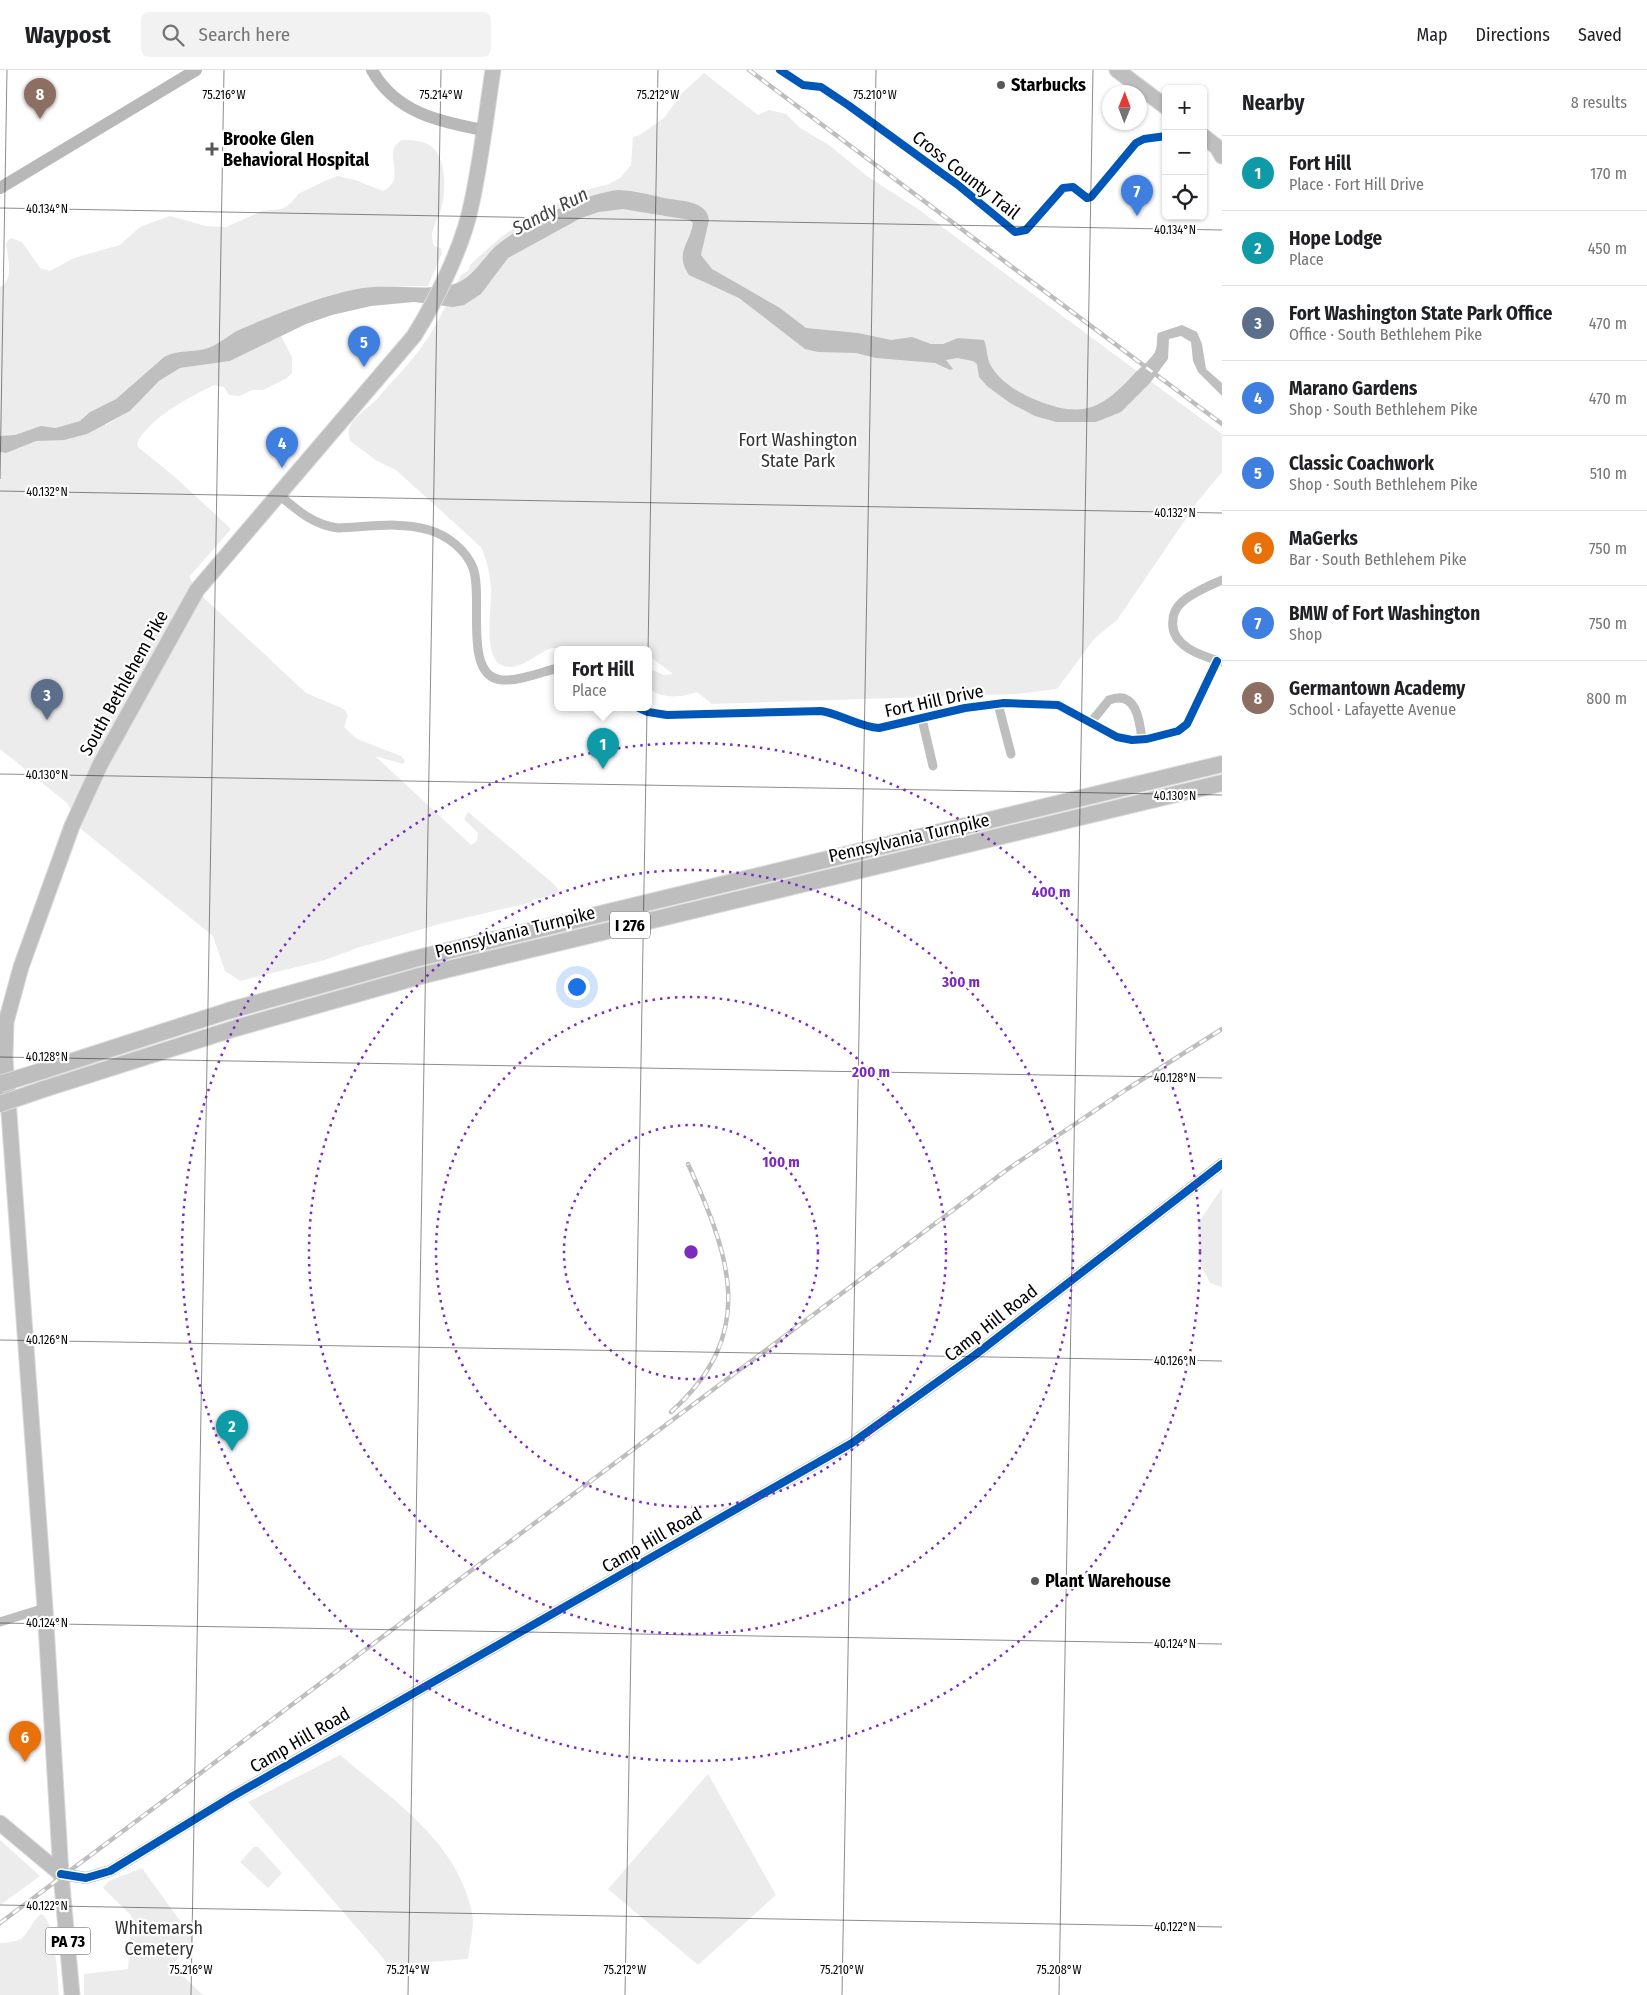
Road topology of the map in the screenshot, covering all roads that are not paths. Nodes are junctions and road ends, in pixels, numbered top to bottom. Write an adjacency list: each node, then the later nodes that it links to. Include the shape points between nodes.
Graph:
1 (196, 70): 9 (street)
2 (372, 70): 6 (street, via 390,94 408,107 441,121)
3 (493, 70): 6 (main road, South Bethlehem Pike)
4 (1117, 70): 5 (main road)
5 (1162, 104)
6 (484, 130): 10 (main road, South Bethlehem Pike, via 471,207 445,275 414,336)
7 (1207, 139): 8 (main road)
8 (1220, 148)
9 (0, 188)
10 (278, 494): 13 (street, via 308,518 326,526 415,527 444,536 463,552 474,569 478,655 484,669 492,677 506,680); 26 (main road, South Bethlehem Pike, via 198,590 100,766 72,826 27,948 6,1022 5,1058)
11 (1222, 580): 12 (street, via 1182,601 1172,622 1178,642)
12 (1220, 662): 18 (street, Fort Hill Drive, via 1187,724 1178,731)
13 (554, 669)
14 (998, 704): 16 (street, Fort Hill Drive, via 973,706); 17 (street, Fort Hill Drive, via 1058,705); 19 (street)
15 (647, 711): 16 (street, Fort Hill Drive, via 673,715 822,711 875,728)
16 (922, 719): 21 (street)
17 (1091, 722): 18 (street, Fort Hill Drive, via 1117,737); 18 (street, via 1109,700 1127,699 1138,714)
18 (1142, 740)
19 (1011, 754)
20 (1222, 764): 23 (highway, Pennsylvania Turnpike / I 276, bridge, via 414,959 237,1008)
21 (933, 766)
22 (1222, 783): 24 (highway, Pennsylvania Turnpike / I 276, bridge, via 420,976 236,1028)
23 (0, 1084)
24 (0, 1104)
25 (1222, 1164): 31 (street, Camp Hill Road, via 975,1355 852,1443 233,1796 110,1871 86,1878)
26 (45, 1608): 27 (street); 29 (main road, South Bethlehem Pike)
27 (0, 1622)
28 (0, 1823): 30 (main road)
29 (60, 1832): 30 (main road, via 50,1843); 31 (main road, South Bethlehem Pike)
30 (29, 1848): 31 (main road)
31 (61, 1874): 32 (main road, PA 73)
32 (72, 1995)

